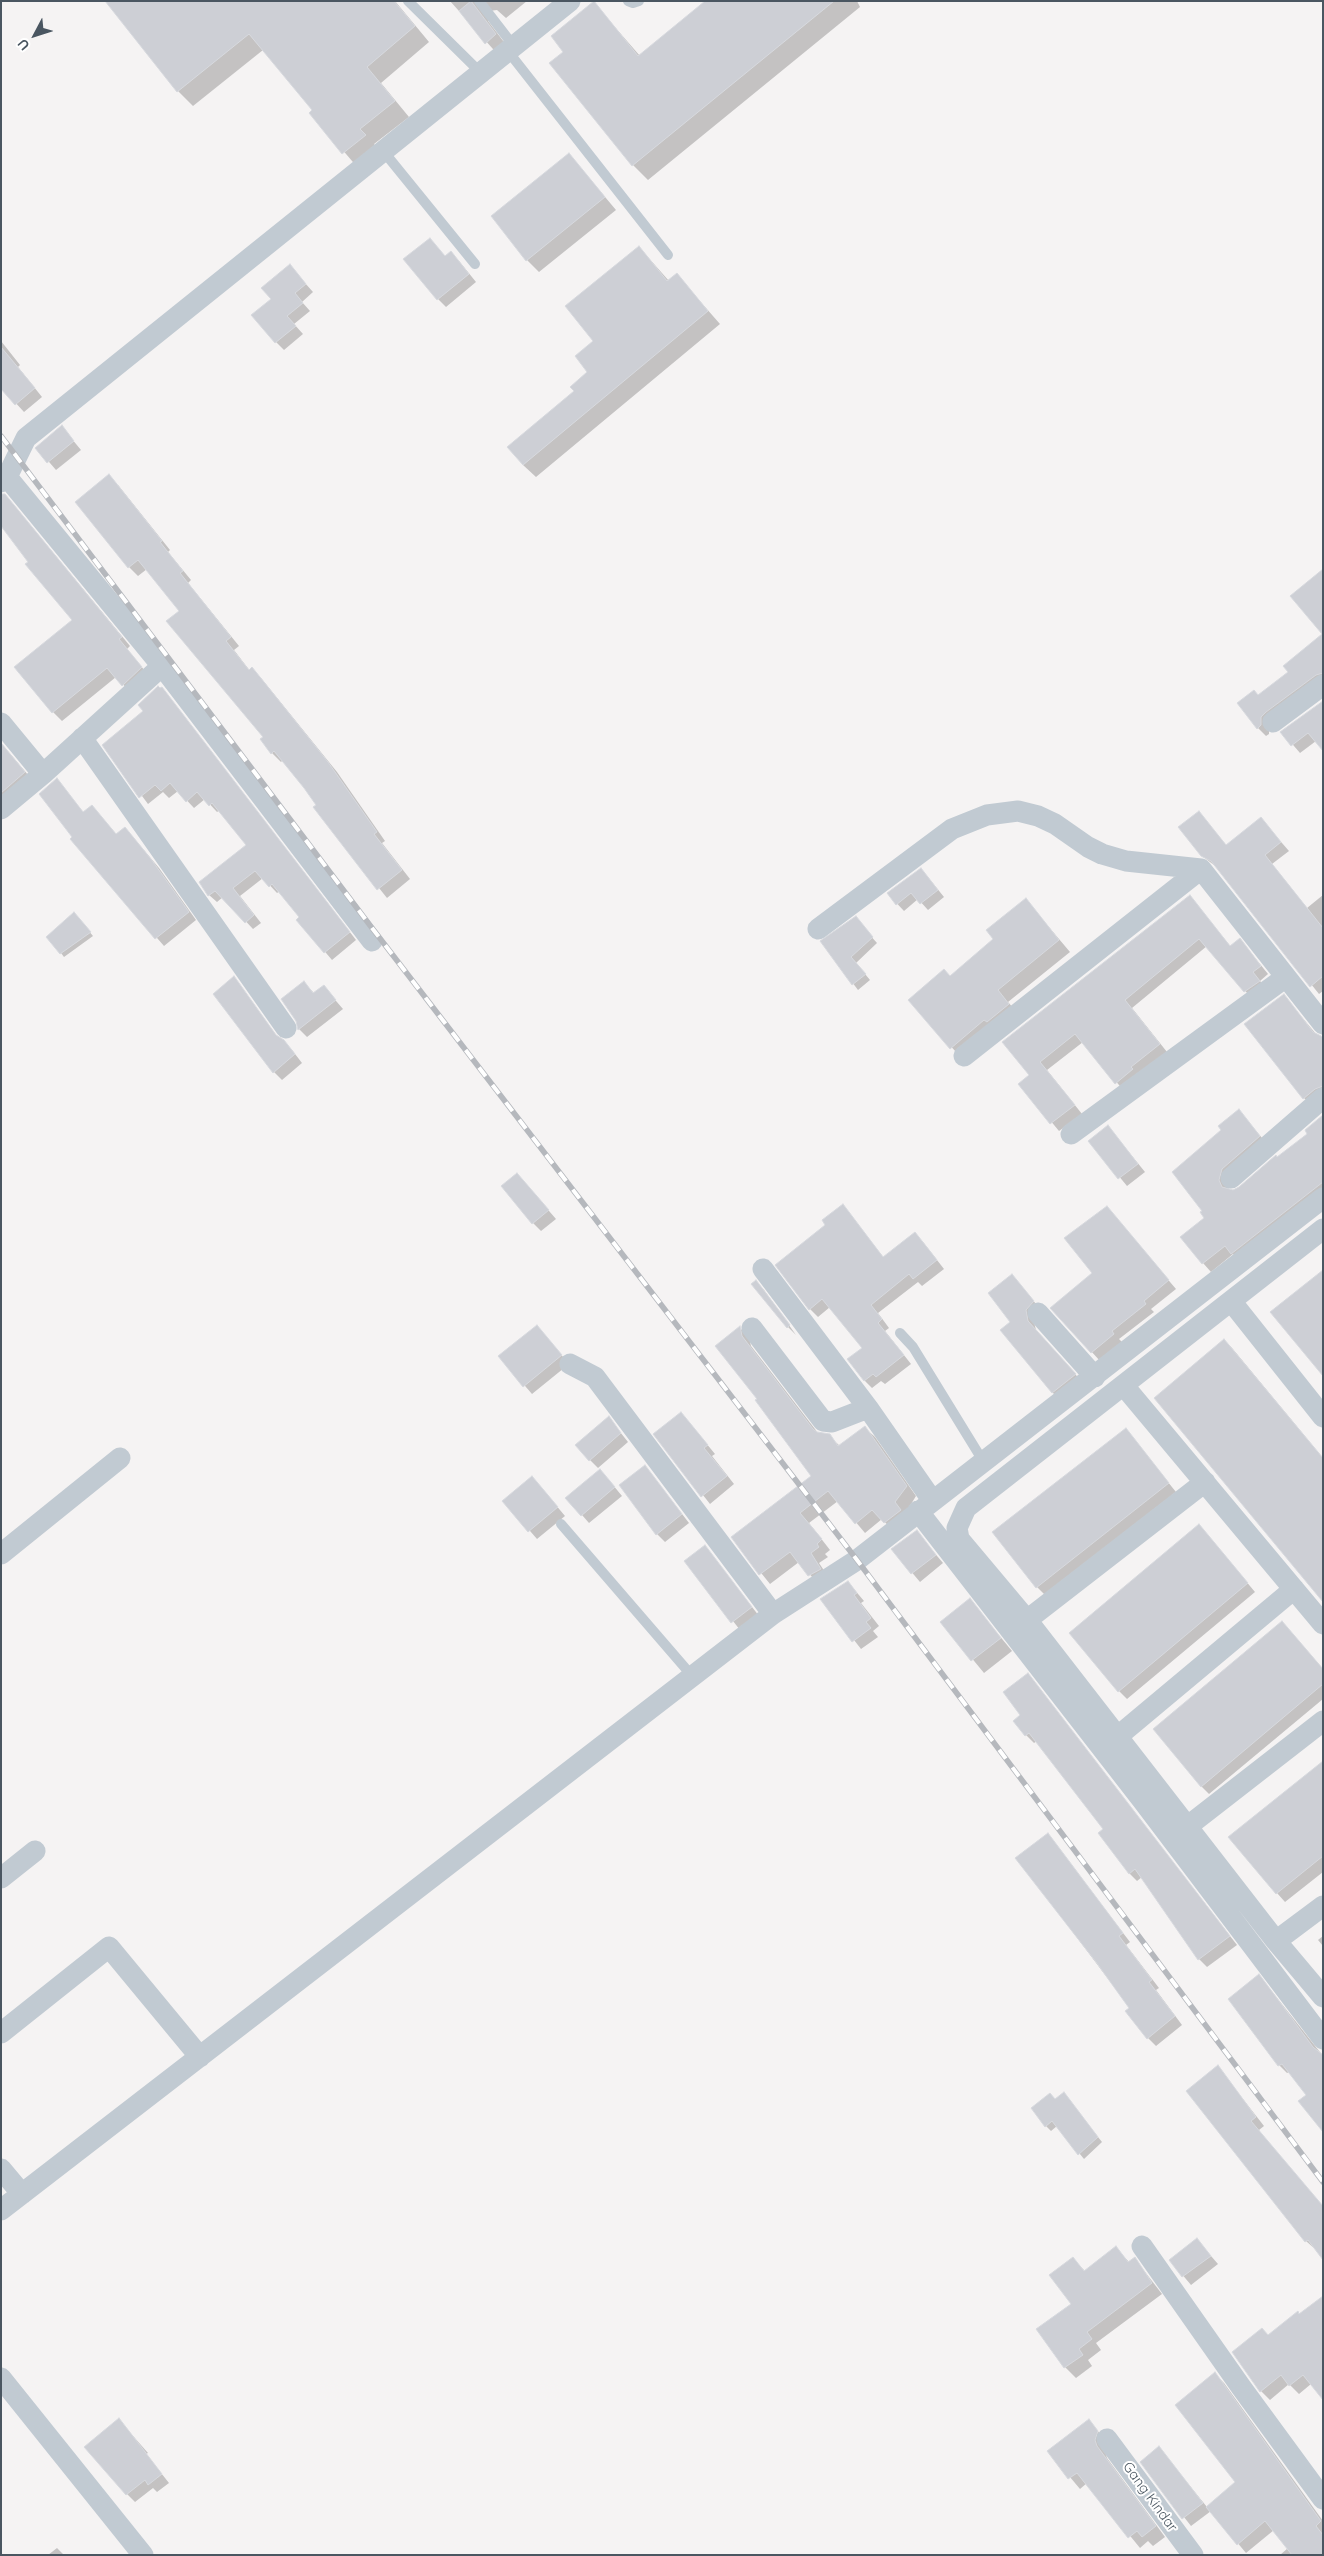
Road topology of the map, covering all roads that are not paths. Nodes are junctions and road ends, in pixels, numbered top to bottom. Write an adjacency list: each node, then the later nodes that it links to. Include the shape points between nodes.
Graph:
1 (408, 1): 7 (lane)
2 (479, 1): 6 (lane)
3 (570, 1): 6 (street)
4 (628, 1): 5 (lane)
5 (639, 1)
6 (510, 48): 7 (street); 9 (lane)
7 (481, 73): 8 (street)
8 (384, 152): 10 (lane); 11 (street, via 26,438)
9 (668, 255)
10 (474, 264)
11 (4, 480): 12 (street)
12 (162, 666): 16 (street); 21 (street)
13 (1323, 685): 14 (street)
14 (1274, 722)
15 (1, 723): 17 (street)
16 (82, 738): 17 (street); 24 (street)
17 (42, 774): 18 (street)
18 (1, 809)
19 (1202, 869): 20 (street, via 1126,861 1088,847 1038,816 1018,811 1001,812 952,829); 22 (street); 25 (street)
20 (818, 930)
21 (372, 941)
22 (1286, 977): 23 (street); 27 (street)
23 (1323, 1024)
24 (286, 1028)
25 (964, 1056)
26 (1323, 1098): 28 (street)
27 (1071, 1134)
28 (1231, 1178)
29 (1323, 1198): 37 (street)
30 (1322, 1230): 32 (street)
31 (763, 1269): 39 (street)
32 (1231, 1301): 38 (street); 40 (street)
33 (1038, 1313): 37 (street)
34 (752, 1328): 39 (street, via 823,1421 832,1422)
35 (900, 1332): 42 (lane, via 913,1347)
36 (570, 1364): 48 (street, via 595,1377)
37 (1095, 1377): 42 (street)
38 (1124, 1386): 43 (street); 49 (street, via 966,1508 960,1516 959,1539)
39 (868, 1408): 44 (street)
40 (1323, 1417)
41 (120, 1458): 46 (street)
42 (983, 1461): 44 (street)
43 (1205, 1482): 47 (street); 49 (street)
44 (925, 1506): 48 (street, via 857,1560); 61 (street)
45 (561, 1524): 51 (lane)
46 (1, 1554)
47 (1294, 1589): 50 (street); 53 (street)
48 (773, 1614): 51 (street)
49 (1027, 1620): 53 (street)
50 (1323, 1624)
51 (693, 1677): 62 (street)
52 (1323, 1721): 54 (street)
53 (1117, 1737): 54 (street)
54 (1188, 1826): 58 (street)
55 (35, 1851): 56 (street)
56 (1, 1878)
57 (1323, 1906): 58 (street)
58 (1276, 1941): 59 (street)
59 (1323, 1997)
60 (1, 2033): 62 (street, via 110,1947)
61 (1323, 2039)
62 (200, 2057): 64 (street)
63 (1, 2169): 64 (street)
64 (22, 2194): 65 (street)
65 (1, 2210)
66 (1142, 2246): 69 (street)
67 (1, 2378): 70 (street)
68 (1107, 2439): 71 (street, Gang Kindar)
69 (1323, 2499)
70 (143, 2555)
71 (1192, 2555)

